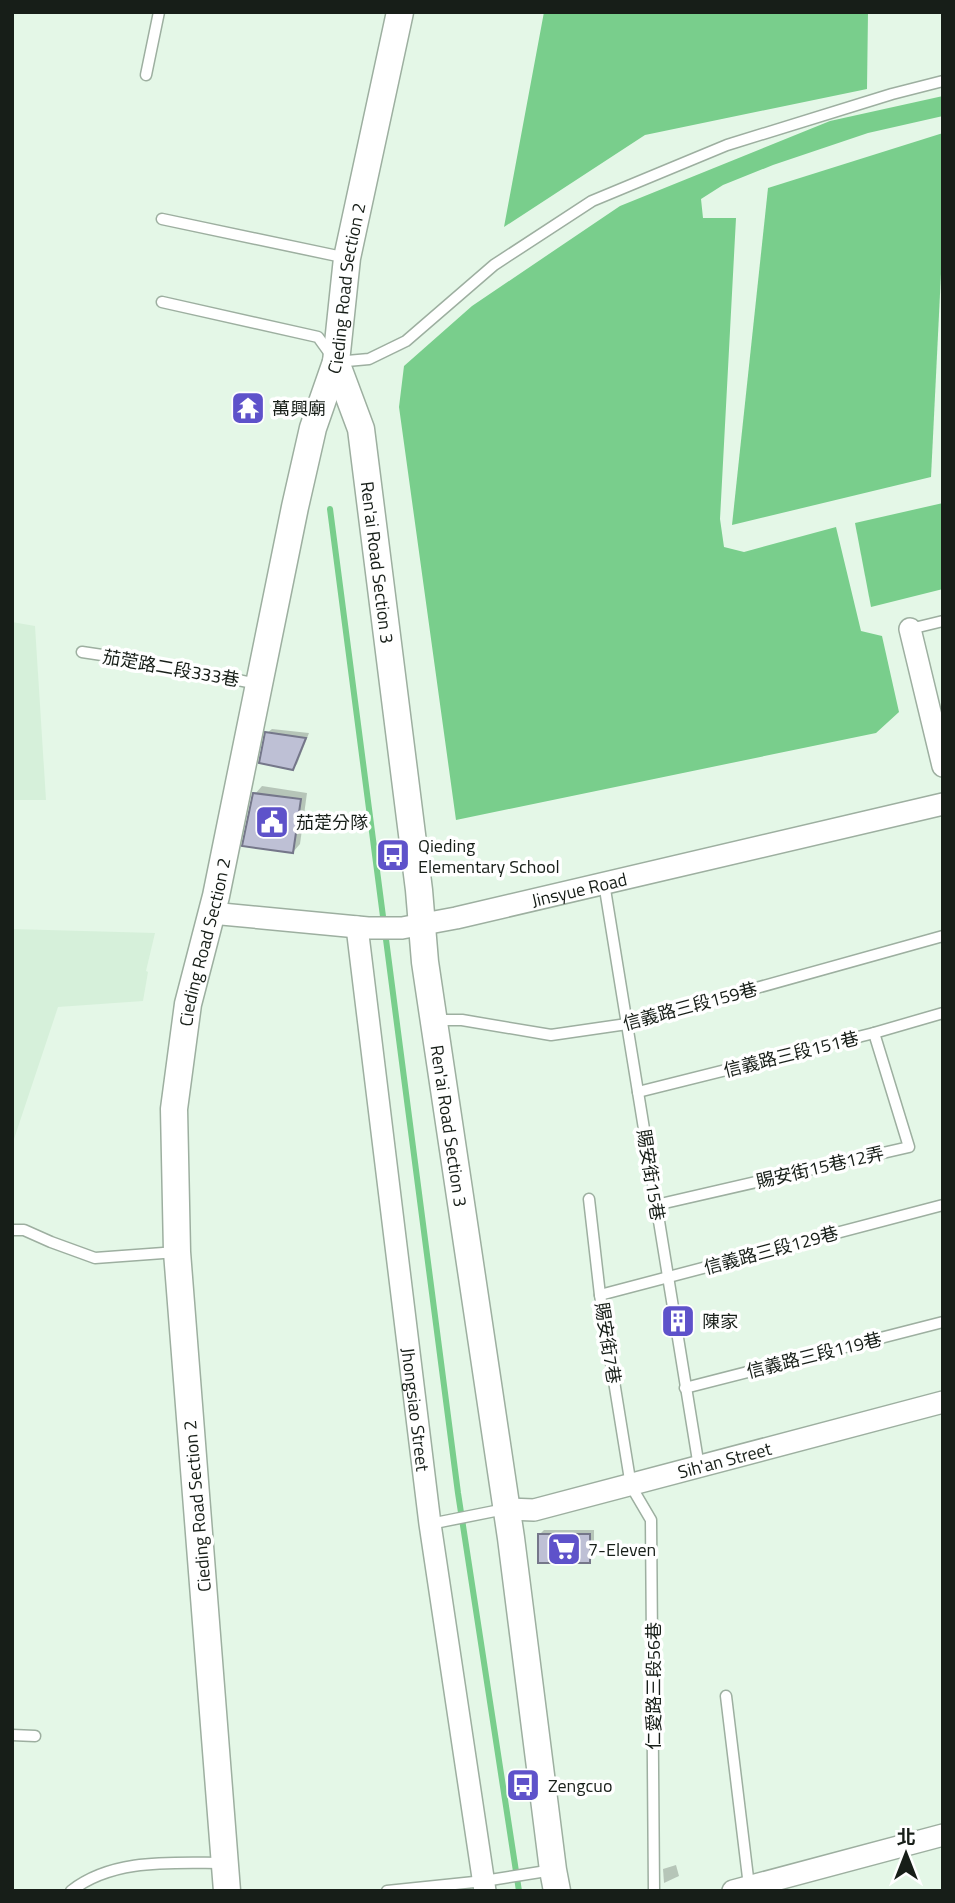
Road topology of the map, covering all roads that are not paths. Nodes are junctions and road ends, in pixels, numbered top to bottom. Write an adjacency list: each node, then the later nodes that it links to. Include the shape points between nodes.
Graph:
1 (159, 12): 3 (lane)
2 (400, 12): 6 (street, Cieding Road Section 2)
3 (146, 75)
4 (943, 80): 8 (lane, via 727,145 592,201 494,265 406,341 369,359)
5 (162, 219): 6 (lane)
6 (346, 258): 8 (street, Cieding Road Section 2)
7 (162, 302): 8 (lane, via 318,337)
8 (336, 362): 12 (street, Cieding Road Section 2, via 313,428); 17 (street, Ren'ai Road Section 3, via 362,429)
9 (943, 621): 10 (lane)
10 (910, 629): 13 (street)
11 (82, 652): 12 (lane, 茄萣路二段333巷)
12 (260, 684): 16 (street, Cieding Road Section 2)
13 (943, 766)
14 (943, 804): 15 (street, Jinsyue Road)
15 (604, 884): 17 (street, Jinsyue Road); 22 (lane, 賜安街15巷)
16 (211, 913): 18 (street, Jinsyue Road); 29 (street, Cieding Road Section 2, via 188,1004 174,1109)
17 (412, 927): 18 (street, Jinsyue Road); 21 (street, Ren'ai Road Section 3)
18 (363, 928): 38 (street, Jhongsiao Street)
19 (943, 936): 22 (lane, 信義路三段159巷)
20 (943, 1013): 23 (lane, 信義路三段151巷)
21 (433, 1020): 22 (lane, 信義路三段159巷, via 462,1020 551,1035); 37 (street, Ren'ai Road Section 3)
22 (627, 1024): 24 (lane, 賜安街15巷)
23 (874, 1033): 24 (lane, 信義路三段151巷); 26 (lane, 賜安街15巷12弄, via 909,1147)
24 (638, 1093): 26 (lane, 賜安街15巷)
25 (589, 1199): 31 (lane, 賜安街7巷)
26 (656, 1205): 30 (lane, 賜安街15巷)
27 (943, 1205): 30 (lane, 信義路三段129巷)
28 (12, 1230): 29 (lane, via 24,1230 95,1258)
29 (177, 1252): 43 (street, Cieding Road Section 2)
30 (667, 1278): 31 (lane, 信義路三段129巷); 33 (lane, 賜安街15巷)
31 (600, 1296): 36 (lane, 賜安街7巷)
32 (943, 1322): 33 (lane, 信義路三段119巷)
33 (685, 1388): 35 (lane, 賜安街15巷)
34 (943, 1402): 35 (street, Sih'an Street)
35 (699, 1467): 36 (street, Sih'an Street)
36 (631, 1486): 37 (street, Sih'an Street, via 534,1510); 50 (lane, 仁愛路三段56巷, via 651,1520)
37 (493, 1512): 38 (lane); 44 (street, Ren'ai Road Section 3, via 511,1538)
38 (438, 1522): 45 (street, Jhongsiao Street)
39 (726, 1696): 46 (lane)
40 (12, 1735): 41 (lane)
41 (35, 1736)
42 (943, 1835): 46 (street)
43 (224, 1863): 47 (lane, via 148,1864 97,1874); 48 (street, Cieding Road Section 2)
44 (548, 1878): 45 (lane)
45 (488, 1883): 49 (lane)
46 (741, 1888)
47 (71, 1891)
48 (227, 1891)
49 (387, 1891)
50 (654, 1891)

